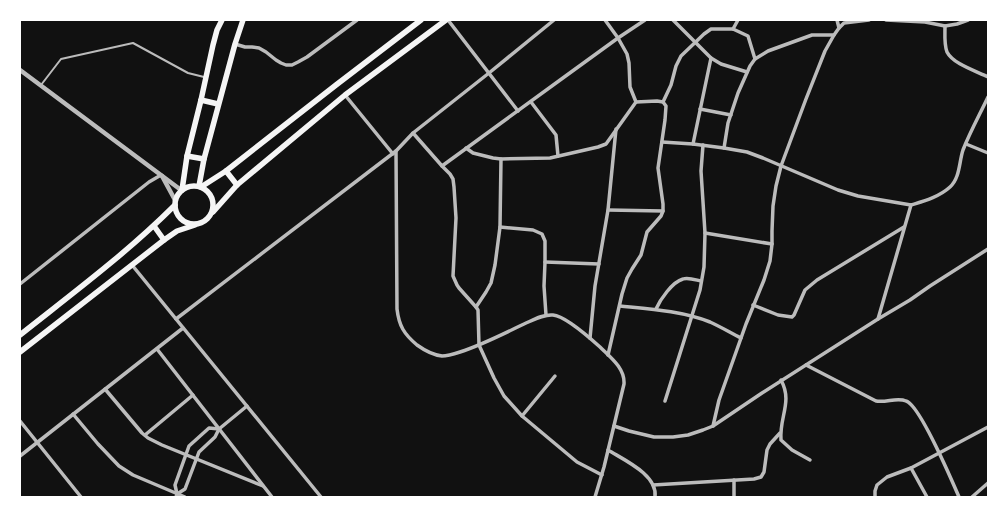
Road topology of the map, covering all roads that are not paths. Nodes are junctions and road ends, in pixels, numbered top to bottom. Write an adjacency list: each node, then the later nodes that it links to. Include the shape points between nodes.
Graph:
1 (222, 20): 29 (main road, via 213,45)
2 (244, 20): 22 (main road)
3 (357, 20): 22 (street, via 292,65 281,63 259,48)
4 (421, 20): 57 (main road)
5 (447, 20): 27 (street); 31 (main road)
6 (554, 20): 27 (street)
7 (605, 20): 20 (street)
8 (645, 20): 20 (street)
9 (673, 20): 21 (street)
10 (738, 20): 18 (street)
11 (837, 20): 17 (street)
12 (869, 20): 17 (street, via 844,23)
13 (886, 20): 15 (street)
14 (968, 20): 16 (street)
15 (925, 21): 16 (street)
16 (945, 26): 28 (street, via 948,54 966,67)
17 (839, 28): 19 (street)
18 (733, 29): 21 (street, via 711,29); 24 (street, via 748,36)
19 (834, 35): 24 (street, via 812,35 768,51); 56 (street, via 825,51)
20 (618, 38): 34 (street); 35 (street, via 627,54 630,87)
21 (695, 42): 23 (street); 36 (street, via 681,56)
22 (235, 44): 37 (main road)
23 (711, 58): 26 (street); 38 (street)
24 (755, 59): 26 (street)
25 (20, 70): 30 (street)
26 (747, 72): 40 (street)
27 (489, 73): 39 (street); 42 (street)
28 (988, 77)
29 (206, 78): 30 (lane, via 188,73 133,43 61,59); 33 (main road)
30 (41, 86): 58 (street)
31 (345, 95): 49 (street); 59 (main road)
32 (988, 96): 45 (street)
33 (201, 100): 37 (main road); 51 (main road)
34 (531, 102): 39 (street); 52 (street, via 556,135)
35 (636, 102): 36 (street); 41 (street)
36 (663, 102): 43 (street, via 666,106)
37 (218, 104): 53 (main road)
38 (700, 109): 40 (street); 44 (street)
39 (518, 111): 47 (street)
40 (731, 115): 48 (street)
41 (616, 129): 52 (street, via 606,144); 64 (street)
42 (413, 133): 49 (street); 55 (street)
43 (662, 142): 44 (street); 65 (street, via 658,168)
44 (693, 144): 46 (street)
45 (966, 144): 50 (street); 63 (street, via 951,186)
46 (703, 145): 48 (street); 71 (street, via 701,172)
47 (466, 148): 54 (street, via 473,153); 55 (street)
48 (724, 148): 56 (street, via 747,152)
49 (395, 152): 87 (street); 92 (street, via 397,309 400,324 411,339 425,350 440,356)
50 (988, 153)
51 (187, 156): 53 (main road); 61 (main road)
52 (558, 156): 54 (street)
53 (204, 159): 60 (main road)
54 (501, 160): 69 (street)
55 (442, 166): 82 (street, via 450,174 454,187 456,218 453,276 457,286)
56 (781, 166): 63 (street, via 851,194); 73 (street, via 773,206)
57 (226, 171): 59 (main road); 60 (main road)
58 (161, 175): 61 (street); 62 (street); 79 (street, via 148,182)
59 (237, 185): 66 (main road)
60 (200, 186): 61 (main road, via 190,186); 66 (main road, via 211,194 214,200)
61 (182, 190): 62 (main road)
62 (175, 203): 67 (main road, via 179,217); 68 (main road)
63 (911, 205): 70 (street)
64 (608, 210): 65 (street); 76 (street)
65 (663, 211): 81 (street, via 647,232 641,255 627,278)
66 (213, 212): 67 (main road, via 206,221)
67 (195, 225): 72 (main road, via 177,231)
68 (154, 226): 72 (main road); 89 (main road)
69 (500, 227): 75 (street, via 533,230 542,234 545,241); 82 (street, via 491,283)
70 (904, 227): 80 (street, via 816,280 805,290 792,317 778,315); 86 (street)
71 (705, 233): 73 (street); 78 (street)
72 (164, 240): 77 (main road)
73 (772, 244): 80 (street, via 770,261)
74 (988, 249): 86 (street)
75 (545, 262): 76 (street); 84 (street)
76 (599, 264): 90 (street)
77 (132, 265): 87 (street); 94 (main road)
78 (702, 281): 83 (street, via 682,279 677,282 659,301); 85 (street)
79 (20, 284)
80 (753, 305): 91 (street)
81 (620, 306): 83 (street); 95 (street)
82 (476, 307): 92 (street)
83 (656, 310): 85 (street)
84 (546, 315): 90 (street, via 566,320); 92 (street)
85 (692, 317): 91 (street, via 710,322); 101 (street)
86 (878, 318): 96 (street)
87 (176, 319): 88 (street)
88 (183, 328): 93 (street); 102 (street)
89 (20, 335)
90 (590, 338): 95 (street)
91 (741, 338): 107 (street, via 719,400)
92 (479, 345): 104 (street, via 504,396)
93 (157, 349): 99 (street); 100 (street)
94 (20, 352)
95 (608, 355): 106 (street, via 620,368 625,379)
96 (806, 365): 98 (street); 114 (street, via 876,401 906,401 913,405)
97 (555, 376): 104 (street)
98 (781, 380): 107 (street); 110 (street, via 786,395)
99 (105, 389): 103 (street); 111 (street)
100 (193, 394): 109 (street); 111 (street)
101 (665, 401)
102 (247, 406): 109 (street); 129 (street)
103 (73, 414): 112 (street); 125 (street, via 119,466)
104 (522, 416): 120 (street, via 578,462)
105 (20, 421): 112 (street)
106 (614, 426): 107 (street, via 654,437 674,437); 113 (street)
107 (713, 426)
108 (988, 427): 114 (street)
109 (219, 429): 115 (street, via 209,428 188,446); 117 (street, via 216,437 199,452); 123 (street)
110 (780, 433): 118 (street, via 784,444); 121 (street, via 767,450 761,477)
111 (145, 435): 115 (street)
112 (38, 443): 116 (street); 126 (street)
113 (608, 450): 120 (street); 124 (street, via 645,474)
114 (939, 452): 119 (street); 135 (street)
115 (186, 455): 117 (street); 125 (street, via 175,485)
116 (20, 456)
117 (196, 459): 123 (street); 125 (street, via 185,489)
118 (810, 460)
119 (911, 468): 133 (street, via 887,477 877,485); 134 (street)
120 (602, 474): 130 (street)
121 (734, 480): 124 (street); 132 (street)
122 (988, 483): 136 (street)
123 (263, 486): 128 (street)
124 (653, 486): 131 (street)
125 (177, 495): 127 (street)
126 (81, 497)
127 (185, 497)
128 (272, 497)
129 (321, 497)
130 (595, 497)
131 (655, 497)
132 (734, 497)
133 (875, 497)
134 (927, 497)
135 (960, 497)
136 (972, 497)

